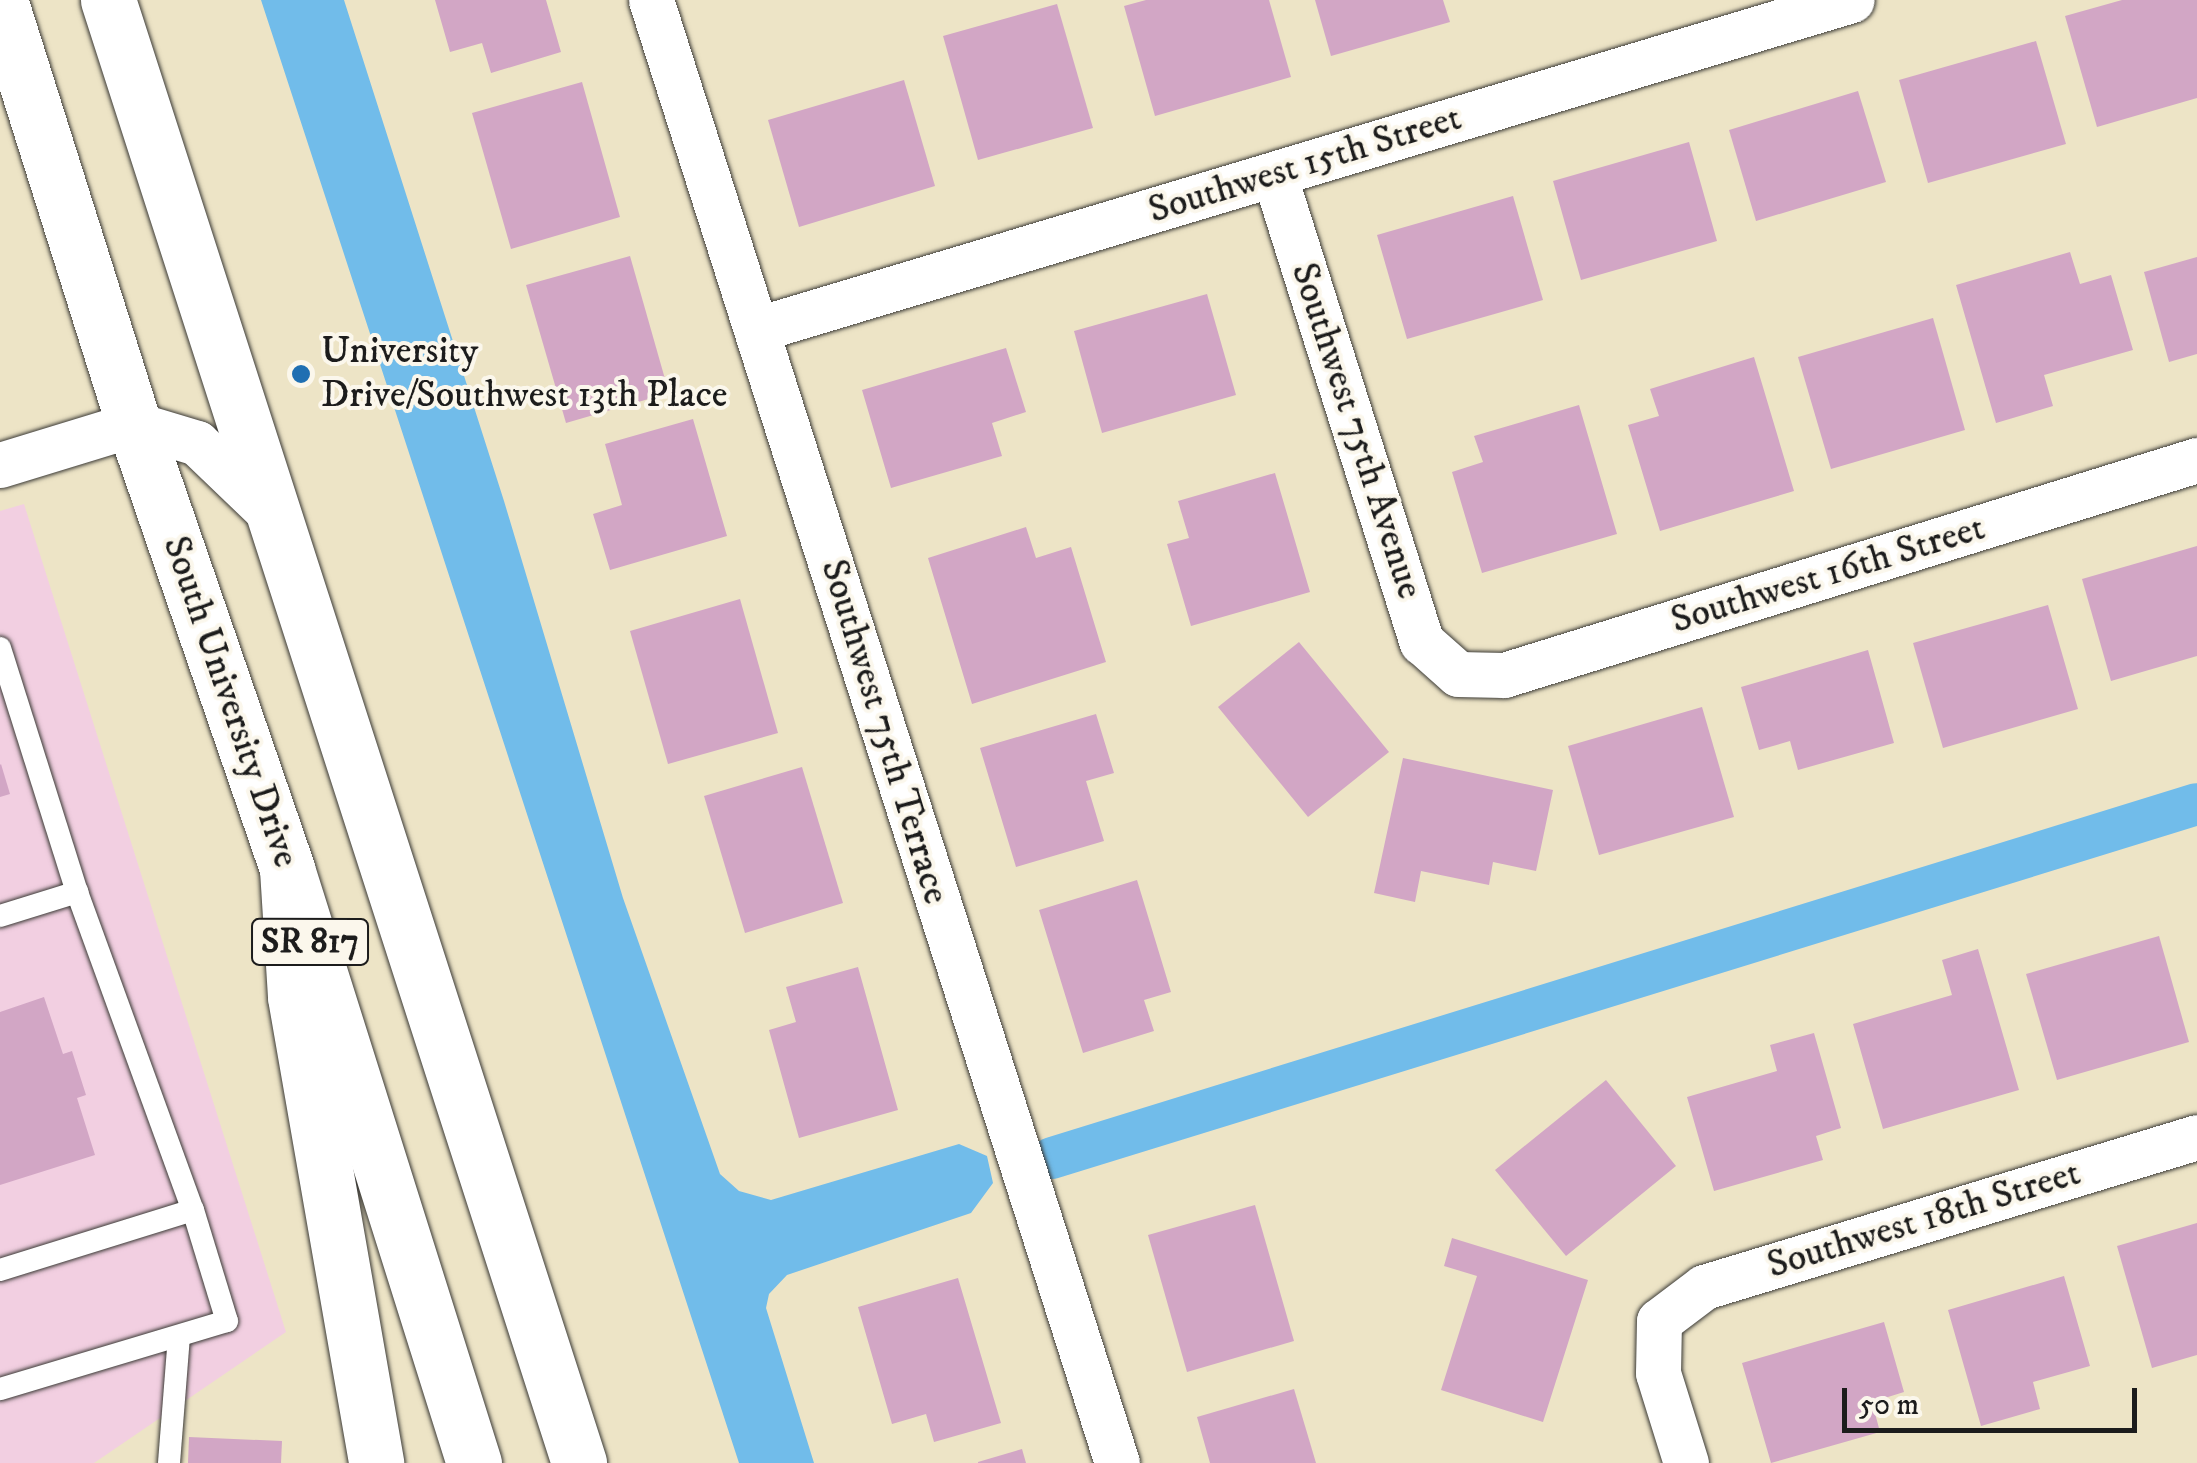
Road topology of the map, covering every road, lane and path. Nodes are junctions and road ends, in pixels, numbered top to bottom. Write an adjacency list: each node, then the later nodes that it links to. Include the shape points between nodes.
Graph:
1 (0, 0): 7 (main road, South University Drive / SR 817)
2 (108, 0): 10 (main road, SR 817)
3 (651, 0): 6 (street, Southwest 75th Terrace)
4 (1852, 0): 5 (street, Southwest 15th Street)
5 (1274, 174): 6 (street, Southwest 15th Street); 12 (street, Southwest 75th Avenue, via 1422,642)
6 (758, 329): 25 (street, Southwest 75th Terrace)
7 (134, 424): 9 (street); 10 (street, via 197,443); 13 (main road, South University Drive / SR 817)
8 (2197, 460): 12 (street, Southwest 16th Street, via 1504,676)
9 (0, 465)
10 (272, 515): 24 (main road, SR 817)
11 (0, 648): 14 (lane)
12 (1458, 674)
13 (287, 869): 22 (main road, via 295,997); 23 (main road, South University Drive / SR 817)
14 (77, 892): 15 (lane); 17 (lane)
15 (0, 916)
16 (2197, 1137): 26 (street, Southwest 18th Street, via 1704,1288 1660,1322 1658,1373)
17 (192, 1210): 18 (lane); 19 (lane, via 228,1322)
18 (0, 1270)
19 (179, 1336): 20 (lane); 21 (lane)
20 (0, 1389)
21 (169, 1463)
22 (376, 1463)
23 (474, 1463)
24 (579, 1463)
25 (1117, 1463)
26 (1686, 1463)

